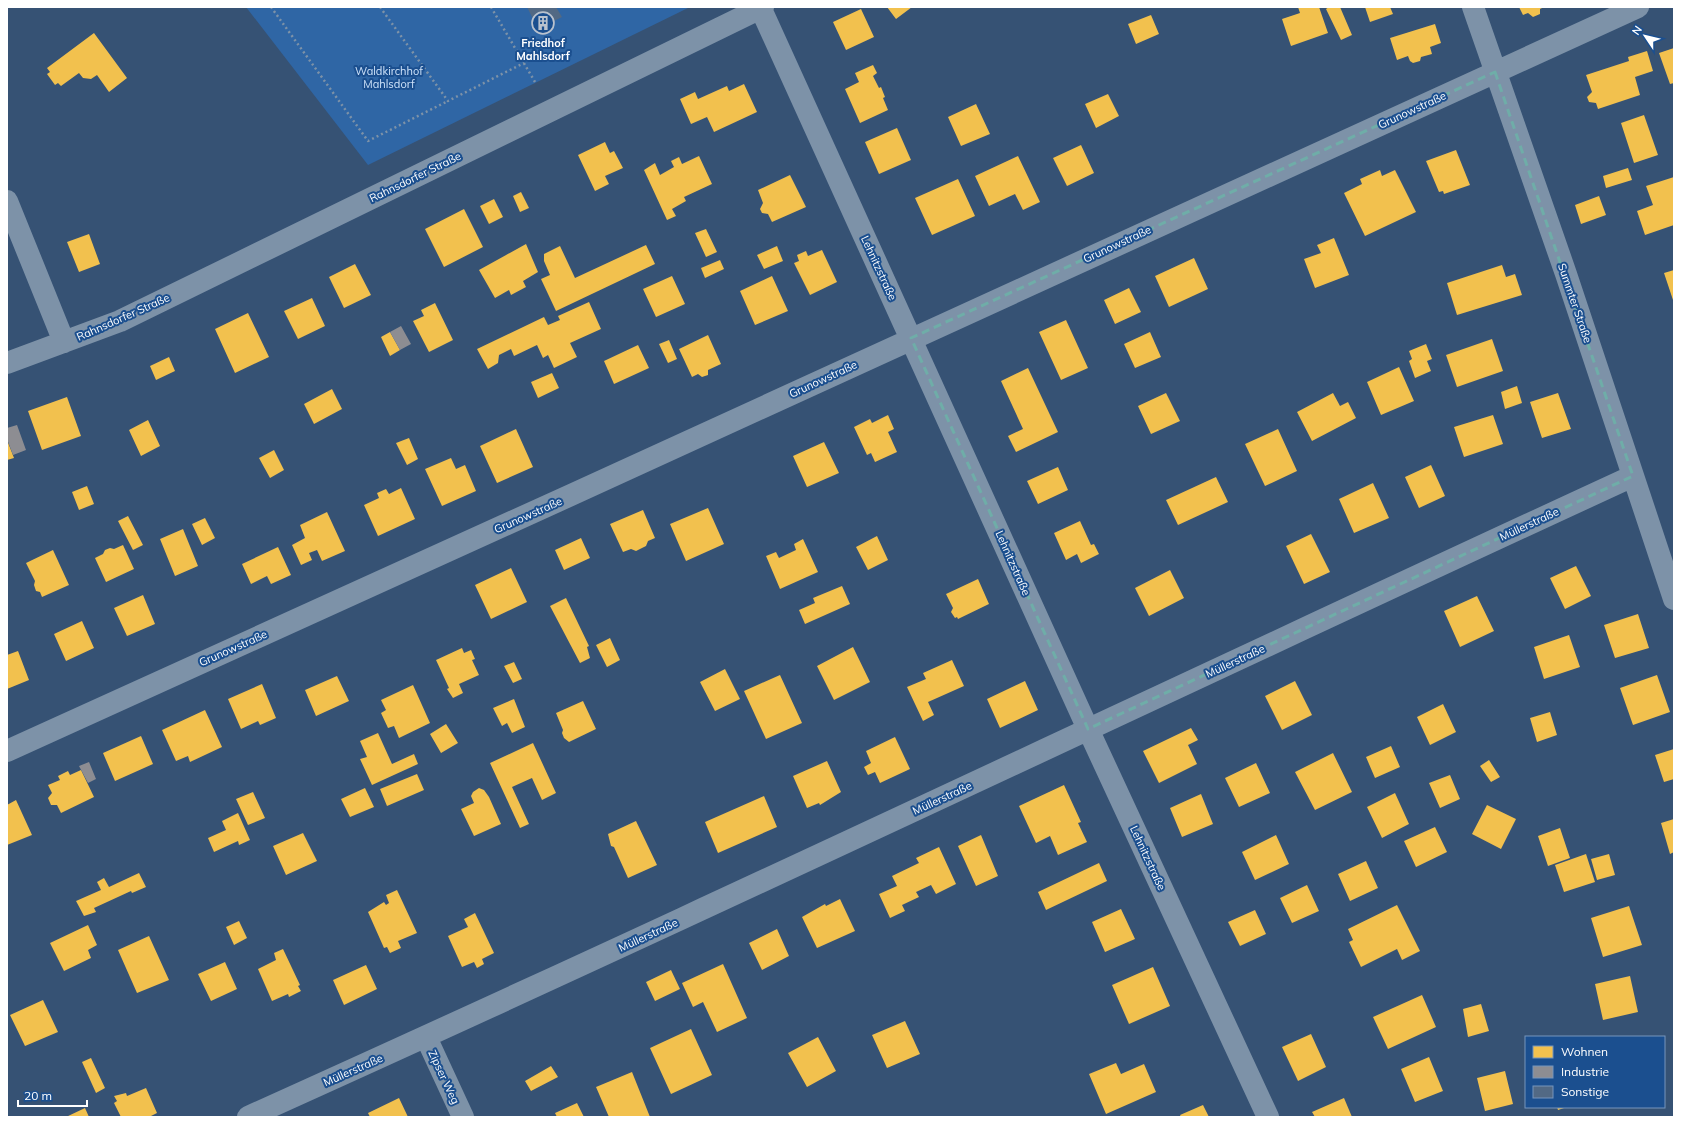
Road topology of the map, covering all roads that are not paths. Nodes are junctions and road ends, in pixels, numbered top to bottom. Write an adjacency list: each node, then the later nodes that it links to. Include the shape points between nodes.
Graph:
1 (1473, 7): 4 (street, Summter Straße)
2 (1638, 7): 4 (street, Grunowstraße)
3 (762, 8): 6 (street, Lehnitzstraße); 7 (street, Rahnsdorfer Straße, via 120,321)
4 (1495, 72): 6 (street, Grunowstraße); 9 (street, Summter Straße)
5 (7, 200): 7 (street, Rahnsdorfer Straße)
6 (911, 338): 11 (street, Lehnitzstraße); 12 (street, Grunowstraße)
7 (64, 342): 8 (street, Rahnsdorfer Straße)
8 (7, 363)
9 (1633, 476): 10 (street, Summter Straße); 11 (street, Müllerstraße)
10 (1674, 599)
11 (1088, 729): 13 (street, Müllerstraße, via 822,855); 16 (street, Lehnitzstraße)
12 (7, 750)
13 (426, 1037): 14 (street, Müllerstraße); 15 (street, Zipser Weg)
14 (248, 1117)
15 (462, 1117)
16 (1268, 1117)

